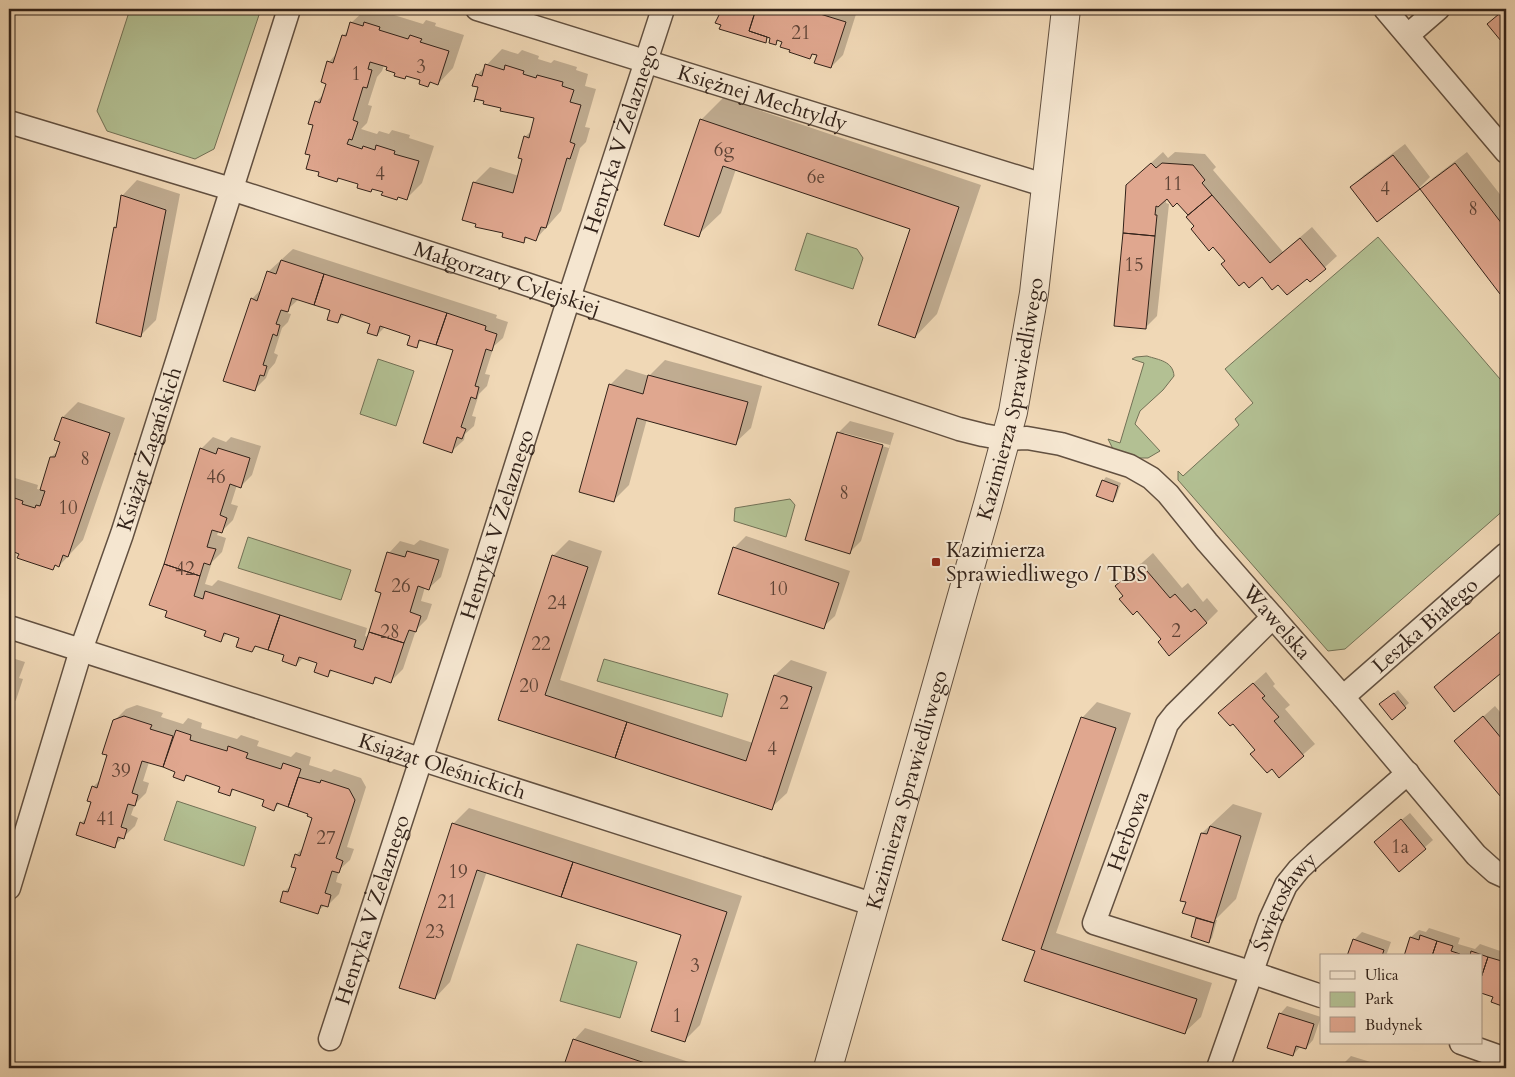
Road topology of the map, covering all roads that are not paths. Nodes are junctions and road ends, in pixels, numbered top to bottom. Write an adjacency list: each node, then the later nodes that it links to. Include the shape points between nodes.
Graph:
1 (289, 9): 13 (street, Książąt Żagańskich)
2 (478, 9): 7 (street, Księżnej Mechtyldy)
3 (663, 9): 9 (street, Henryka V Żelaznego)
4 (1066, 9): 12 (street, Kazimierza Sprawiedliwego)
5 (1385, 9): 8 (street)
6 (1438, 9): 8 (street)
7 (502, 12): 9 (street, Księżnej Mechtyldy)
8 (1408, 35): 11 (street)
9 (646, 60): 12 (street, Księżnej Mechtyldy); 14 (street, Henryka V Żelaznego)
10 (9, 122): 13 (street, Małgorzaty Cylejskiej)
11 (1506, 152)
12 (1047, 186): 15 (street, Kazimierza Sprawiedliwego, via 1034,293 1013,412)
13 (231, 189): 14 (street, Małgorzaty Cylejskiej); 19 (street, Książąt Żagańskich, via 122,534)
14 (569, 298): 15 (street, Małgorzaty Cylejskiej, via 959,429); 21 (street, Henryka V Żelaznego)
15 (1005, 439): 17 (street, Wawelska, via 1026,438 1060,444 1130,466 1151,478); 25 (street, Kazimierza Sprawiedliwego)
16 (1506, 554): 20 (street, Leszka Białego)
17 (1273, 616): 20 (street, Wawelska); 26 (street, Herbowa, via 1167,724 1094,923)
18 (9, 627): 19 (street, Książąt Oleśnickich)
19 (81, 650): 21 (street, Książąt Oleśnickich); 24 (street, Książąt Żagańskich)
20 (1343, 697): 22 (street, Wawelska)
21 (421, 760): 25 (street, Książąt Oleśnickich); 28 (street, Henryka V Żelaznego)
22 (1408, 773): 23 (street, Wawelska, via 1476,855); 26 (street, Świętosławy, via 1315,854 1286,885 1270,920)
23 (1506, 877)
24 (9, 888)
25 (875, 905): 31 (street, Kazimierza Sprawiedliwego)
26 (1253, 972): 27 (street); 32 (street, Świętosławy)
27 (1320, 996)
28 (330, 1039)
29 (1464, 1044): 30 (street)
30 (1506, 1058)
31 (828, 1068)
32 (1218, 1068)

